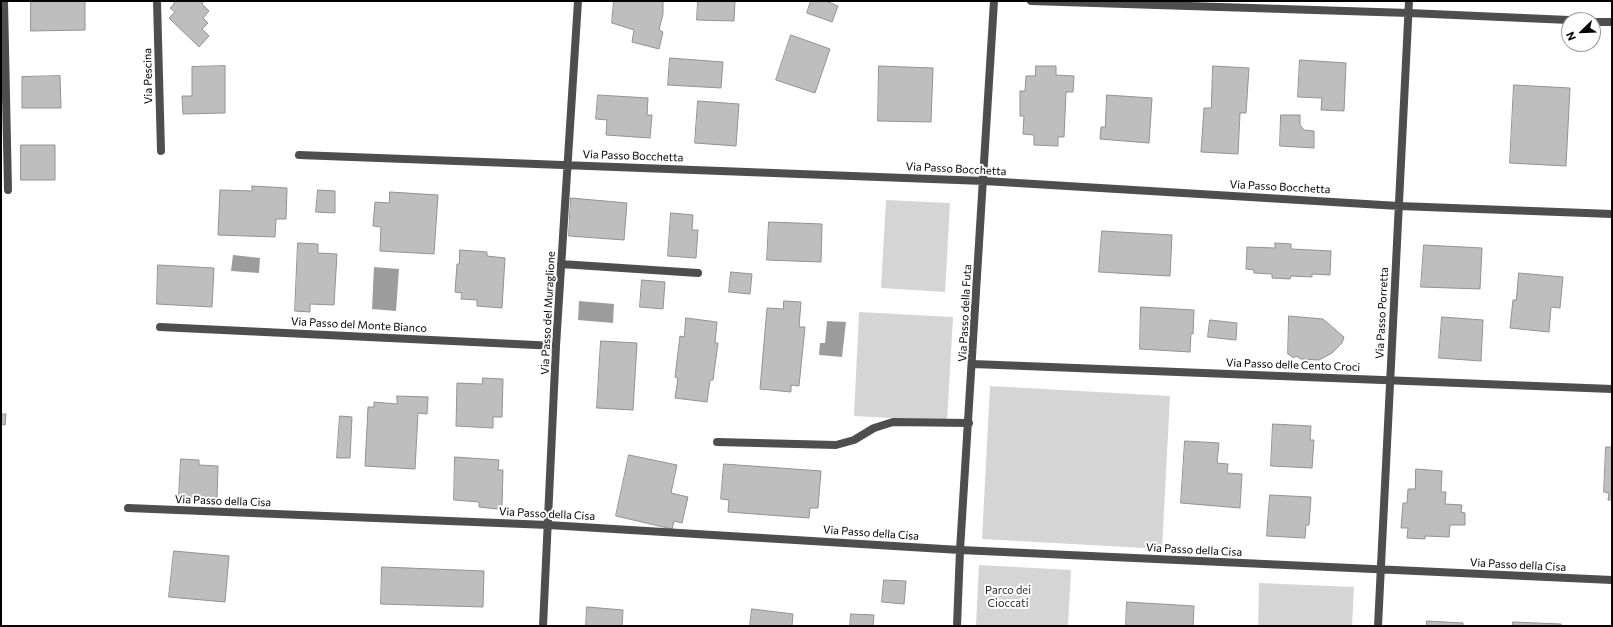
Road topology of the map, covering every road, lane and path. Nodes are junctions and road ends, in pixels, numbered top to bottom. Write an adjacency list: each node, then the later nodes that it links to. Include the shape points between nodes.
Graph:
1 (4, 1): 15 (street)
2 (157, 1): 11 (street, Via Pescina)
3 (578, 1): 13 (street, Via Passo del Muraglione)
4 (994, 1): 14 (street, Via Passo della Futa)
5 (1031, 1): 7 (street)
6 (1410, 1): 7 (street, Via Passo Porretta)
7 (1409, 13): 8 (street); 16 (street, Via Passo Porretta)
8 (1561, 20)
9 (1601, 22): 10 (street)
10 (1612, 22)
11 (161, 151)
12 (299, 155): 13 (street, Via Passo Bocchetta)
13 (567, 165): 14 (street, Via Passo Bocchetta); 18 (street, Via Passo del Muraglione)
14 (984, 181): 16 (street, Via Passo Bocchetta); 22 (street, Via Passo della Futa)
15 (8, 190)
16 (1399, 206): 17 (street, Via Passo Bocchetta); 23 (street, Via Passo Porretta)
17 (1612, 214)
18 (561, 264): 19 (street); 21 (street, Via Passo del Muraglione)
19 (698, 273)
20 (160, 327): 21 (street, Via Passo del Monte Bianco)
21 (556, 346): 28 (street, Via Passo del Muraglione)
22 (973, 364): 23 (street, Via Passo delle Cento Croci); 25 (street, Via Passo della Futa)
23 (1390, 380): 24 (street, Via Passo delle Cento Croci); 30 (street, Via Passo Porretta)
24 (1612, 389)
25 (969, 423): 26 (street, via 893,422 836,446); 29 (street, Via Passo della Futa)
26 (717, 442)
27 (128, 508): 28 (street, Via Passo della Cisa)
28 (548, 525): 29 (street, Via Passo della Cisa); 32 (street, Via Passo del Muraglione)
29 (960, 550): 30 (street, Via Passo della Cisa); 33 (street, Via Passo della Futa)
30 (1380, 570): 31 (street, Via Passo della Cisa); 34 (street, Via Passo Porretta)
31 (1612, 580)
32 (543, 626)
33 (957, 626)
34 (1378, 626)

